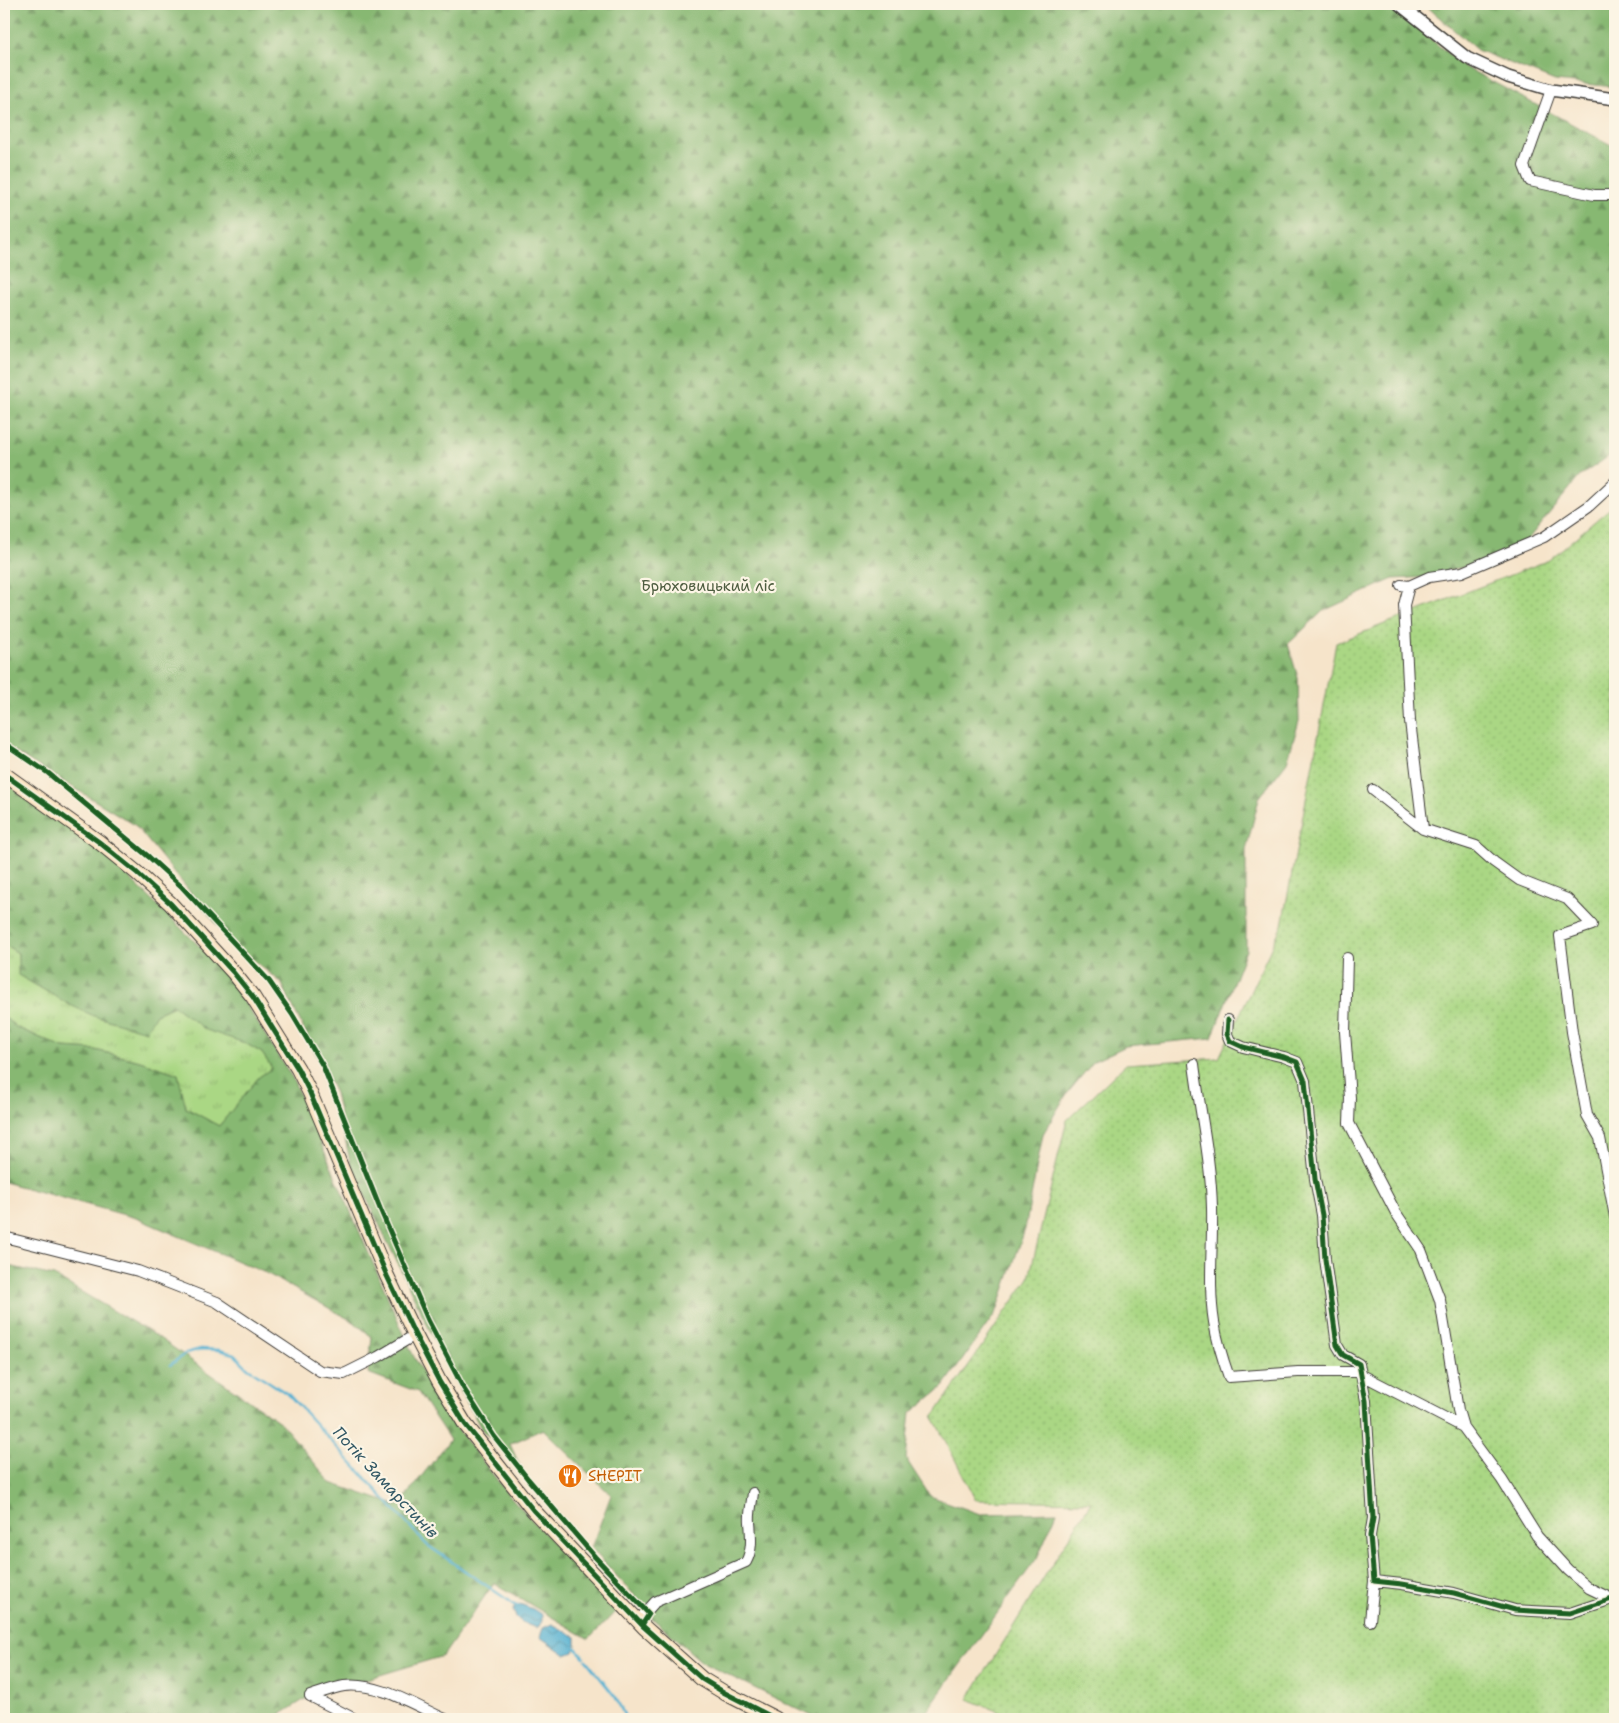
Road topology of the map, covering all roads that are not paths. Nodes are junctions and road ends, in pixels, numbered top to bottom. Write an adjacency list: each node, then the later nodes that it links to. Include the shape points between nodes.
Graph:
1 (1399, 4): 2 (street, via 1467,58 1508,78)
2 (1551, 90): 3 (street); 4 (street, via 1524,166 1530,181 1594,195)
3 (1615, 99)
4 (1615, 195)
5 (1615, 482): 8 (street, via 1589,506 1544,537 1462,572 1405,585 1410,721)
6 (4, 774): 14 (main road, via 136,872 177,910 253,996 310,1093)
7 (1373, 790): 8 (street)
8 (1423, 830): 12 (street, via 1476,846 1519,880 1567,899 1592,925 1560,936 1587,1115 1600,1138)
9 (1347, 958): 16 (street, via 1345,1032 1350,1123 1396,1213 1421,1250 1431,1275 1440,1300)
10 (1228, 1020): 15 (street, via 1230,1041 1297,1062 1305,1082 1337,1345 1343,1355 1359,1364)
11 (1194, 1064): 15 (street, via 1212,1207 1214,1322 1229,1377 1298,1372)
12 (1615, 1217)
13 (4, 1236): 14 (street, via 138,1270 216,1302 320,1371 344,1374)
14 (415, 1335): 21 (main road, via 439,1381 477,1440 533,1510)
15 (1361, 1373): 16 (street); 18 (street, via 1370,1463)
16 (1463, 1427): 19 (street, via 1537,1536 1589,1588)
17 (753, 1493): 21 (street, via 752,1543 746,1562 655,1602)
18 (1374, 1581): 19 (street, via 1454,1593 1515,1610 1570,1613); 20 (street)
19 (1614, 1600)
20 (1370, 1621)
21 (638, 1622): 24 (main road, via 702,1679)
22 (356, 1719): 23 (street, via 310,1696 343,1686 364,1686)
23 (445, 1719)
24 (776, 1719)

